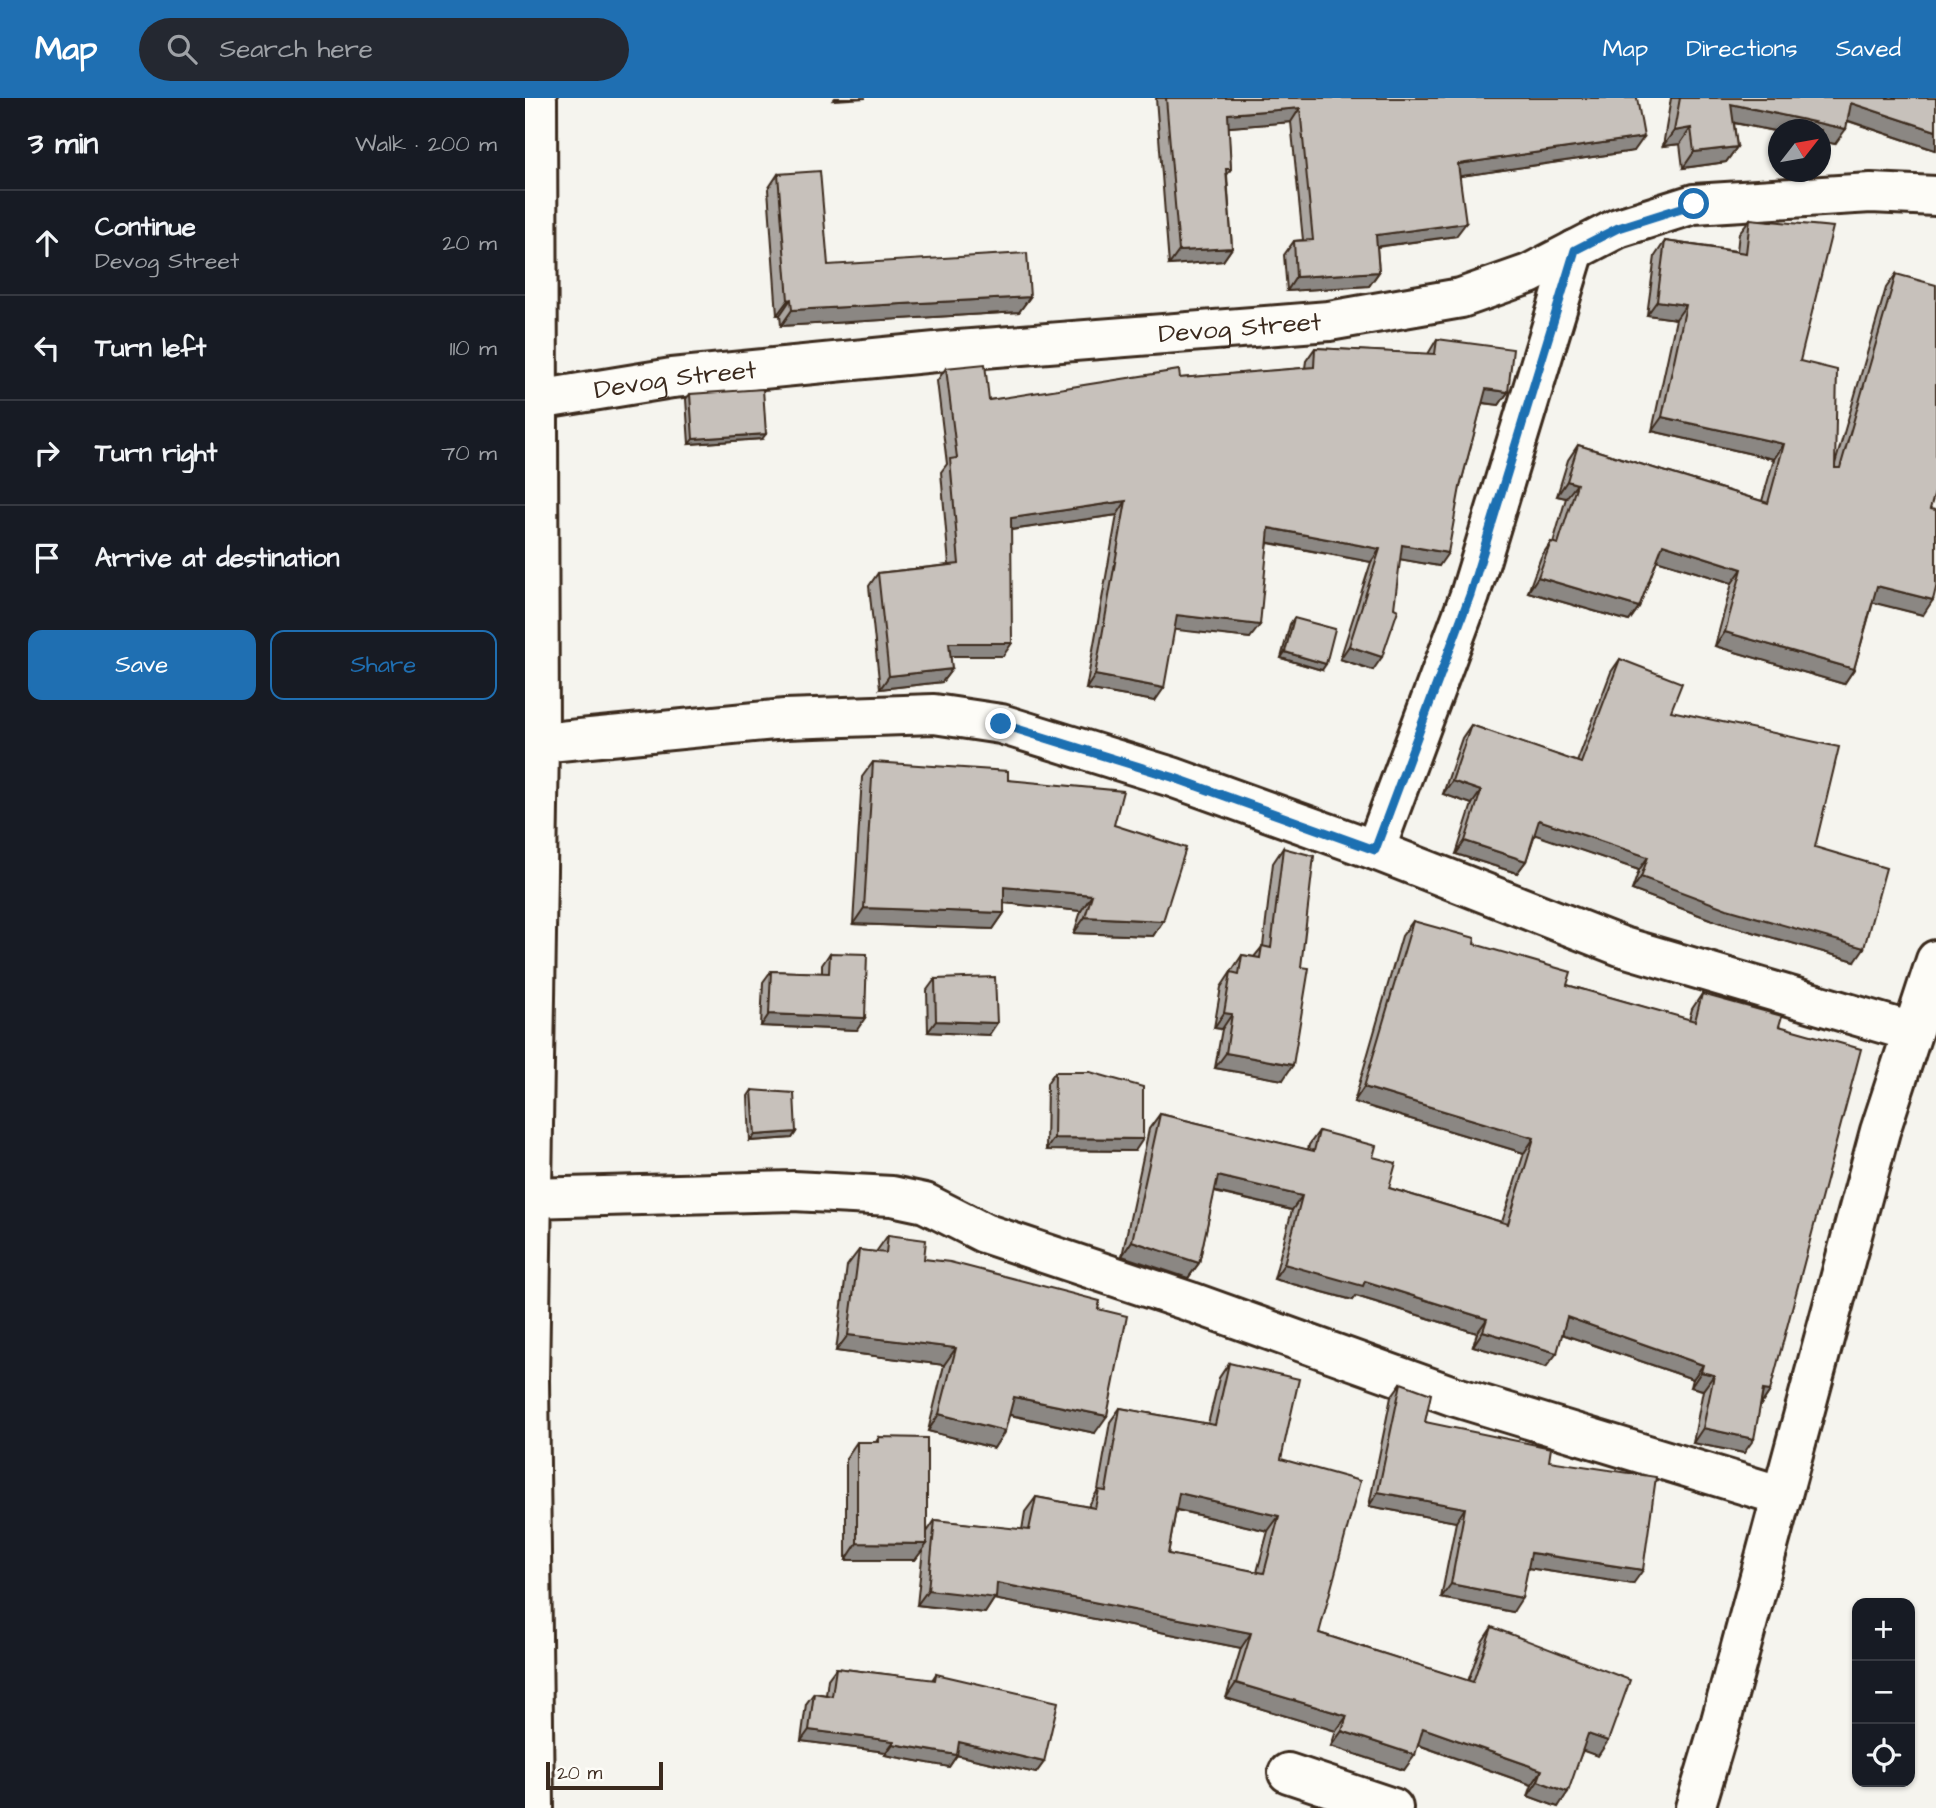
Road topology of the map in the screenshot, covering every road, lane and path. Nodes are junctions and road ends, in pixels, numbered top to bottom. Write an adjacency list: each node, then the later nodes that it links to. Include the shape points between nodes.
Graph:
1 (537, 98): 4 (street)
2 (1936, 196): 3 (street, Devog Street, via 1871,192 1694,204 1618,228)
3 (1575, 250): 4 (street, Devog Street, via 1529,274 1461,298 1329,321 672,378); 6 (street, via 1470,595)
4 (531, 401): 5 (street)
5 (539, 743): 6 (street, via 785,719 934,714 1001,724 1172,777); 9 (street)
6 (1375, 850): 8 (street, via 1623,947)
7 (1936, 960): 8 (street)
8 (1912, 1032): 10 (street, via 1880,1131)
9 (530, 1198): 10 (street, via 793,1191 892,1196 925,1203 983,1233 1453,1396); 12 (street)
10 (1782, 1496): 14 (street)
11 (1288, 1773): 13 (street)
12 (534, 1808)
13 (1394, 1808)
14 (1695, 1808)

